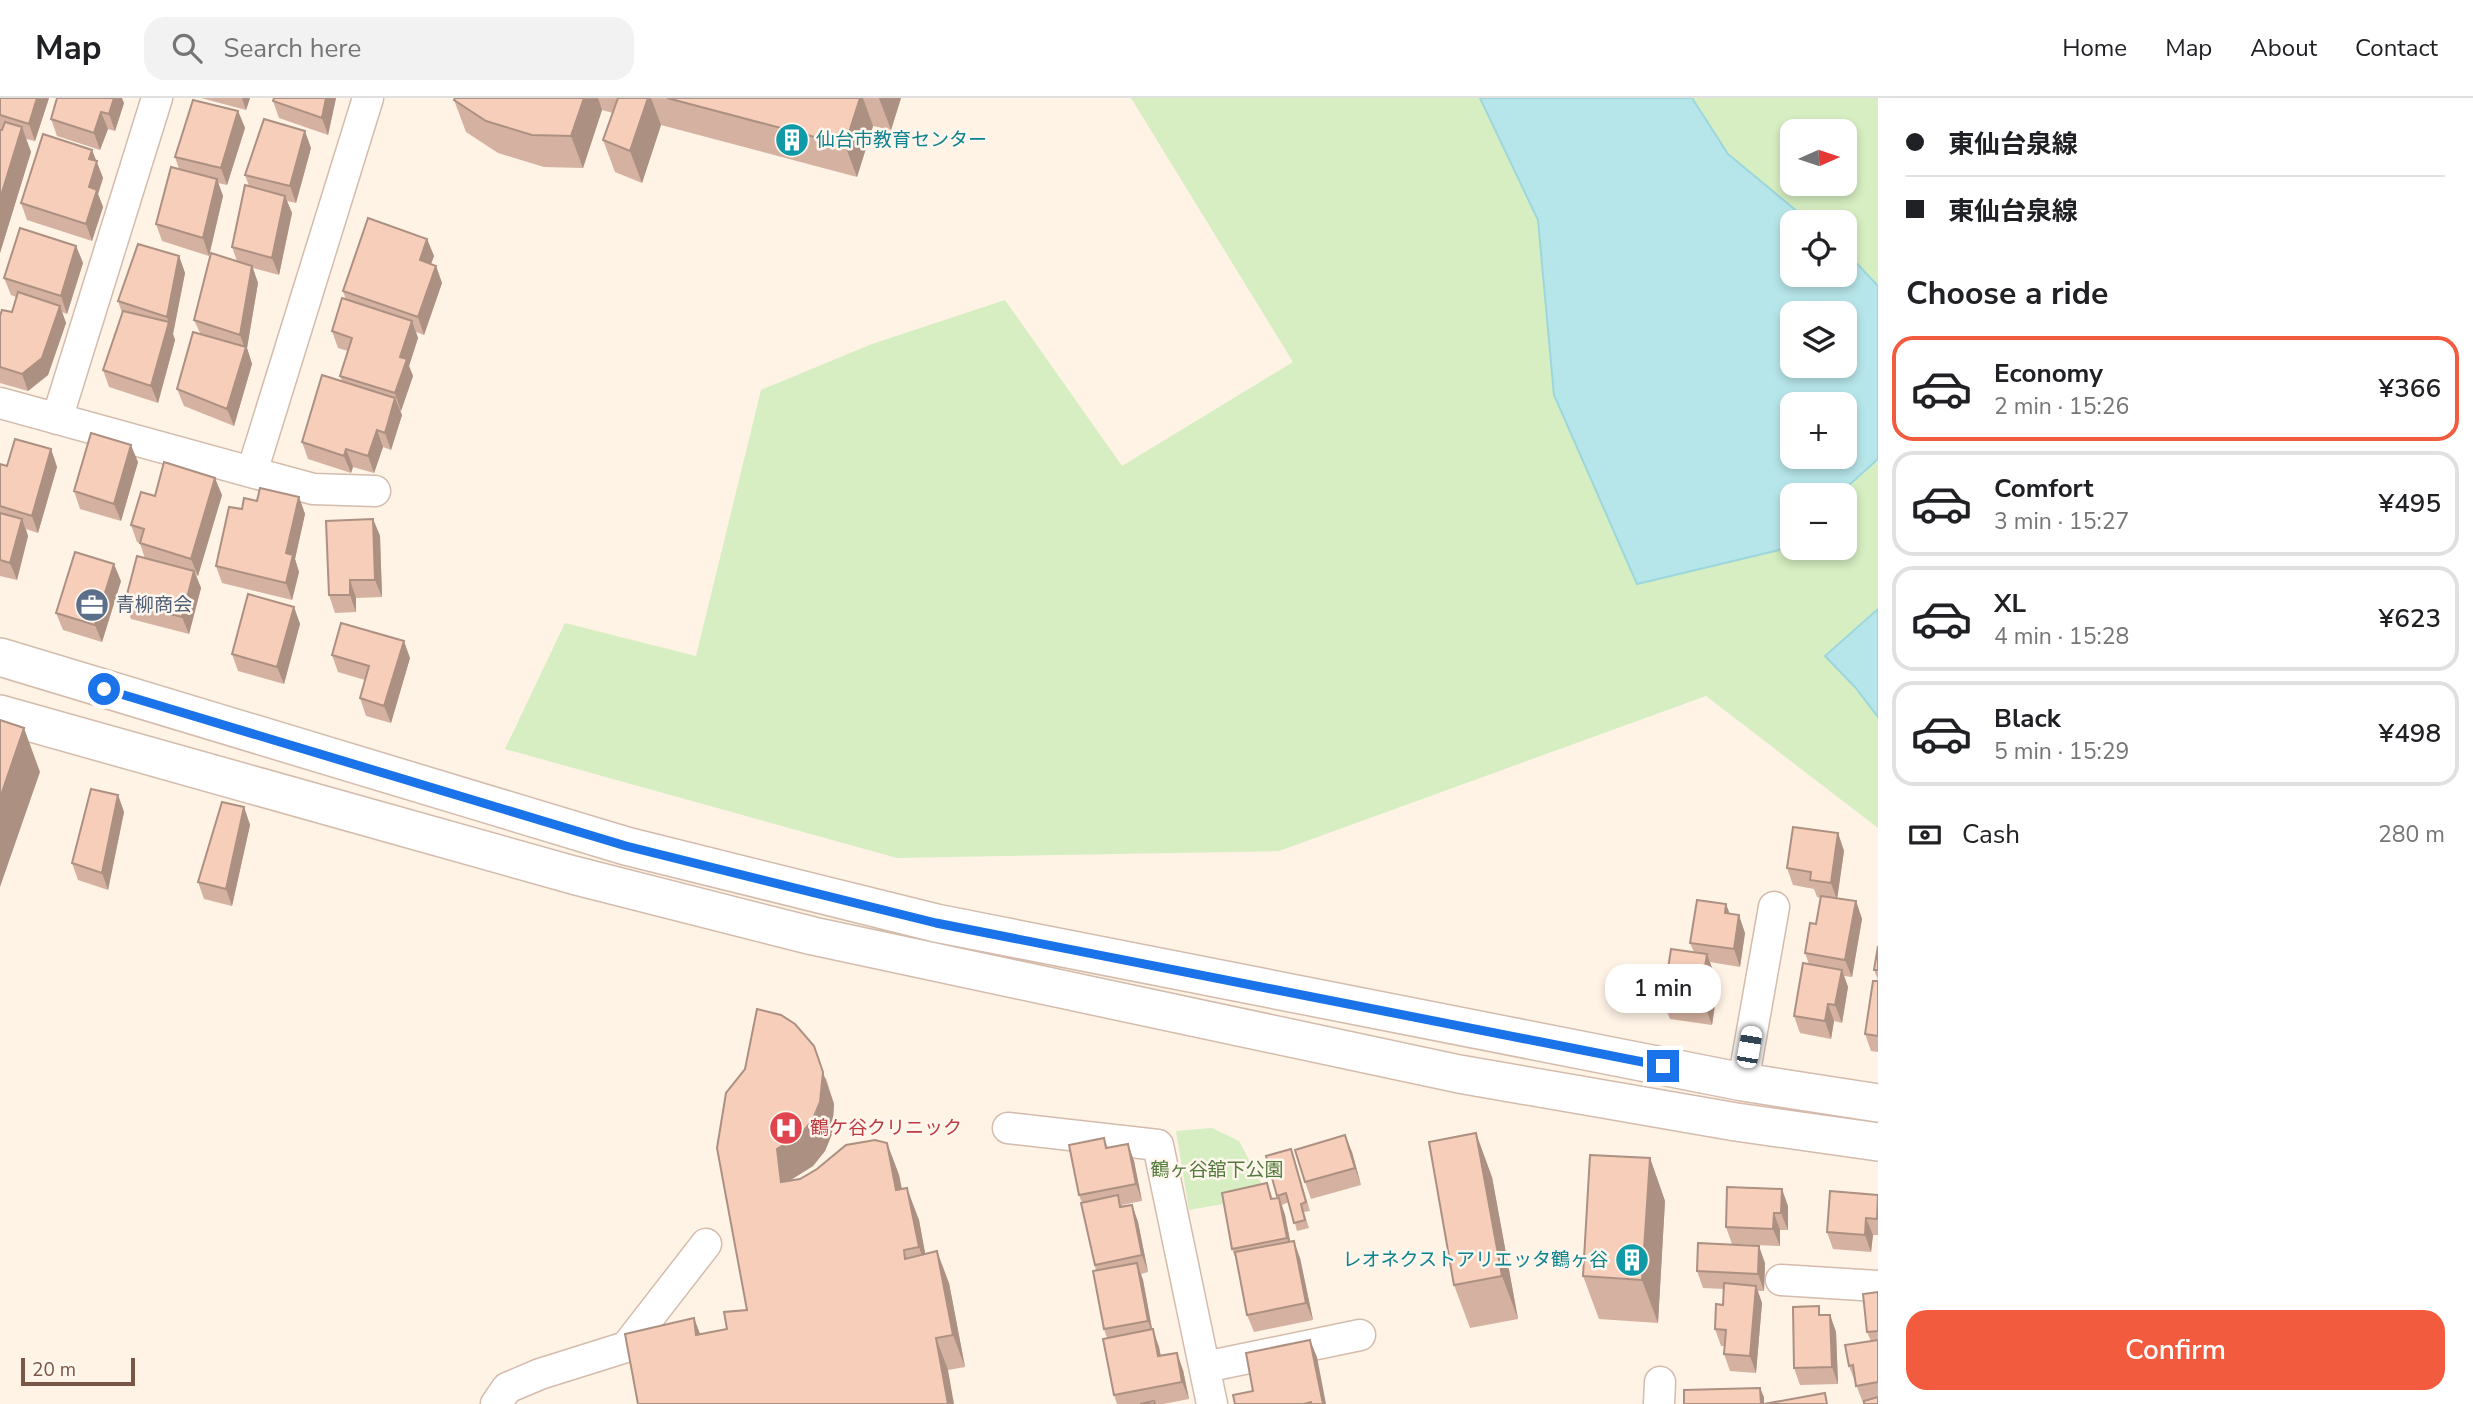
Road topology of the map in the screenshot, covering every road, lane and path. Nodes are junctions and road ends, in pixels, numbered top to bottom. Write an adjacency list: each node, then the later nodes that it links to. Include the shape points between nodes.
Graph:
1 (157, 98): 4 (street)
2 (368, 98): 5 (street)
3 (0, 403): 4 (street)
4 (57, 419): 5 (street)
5 (253, 472): 6 (street, via 313,489)
6 (375, 491)
7 (0, 657): 10 (street, via 626,846 936,923)
8 (0, 714): 13 (street, via 573,875 813,936 1459,1074)
9 (1774, 907): 10 (street)
10 (1743, 1082): 11 (street)
11 (1878, 1103)
12 (1009, 1128): 18 (street, via 1158,1145)
13 (1878, 1142)
14 (706, 1244): 19 (street, via 626,1347 507,1388)
15 (1781, 1280): 16 (street)
16 (1878, 1286)
17 (1360, 1335): 18 (street)
18 (1205, 1367): 20 (street)
19 (496, 1404)
20 (1212, 1404)

